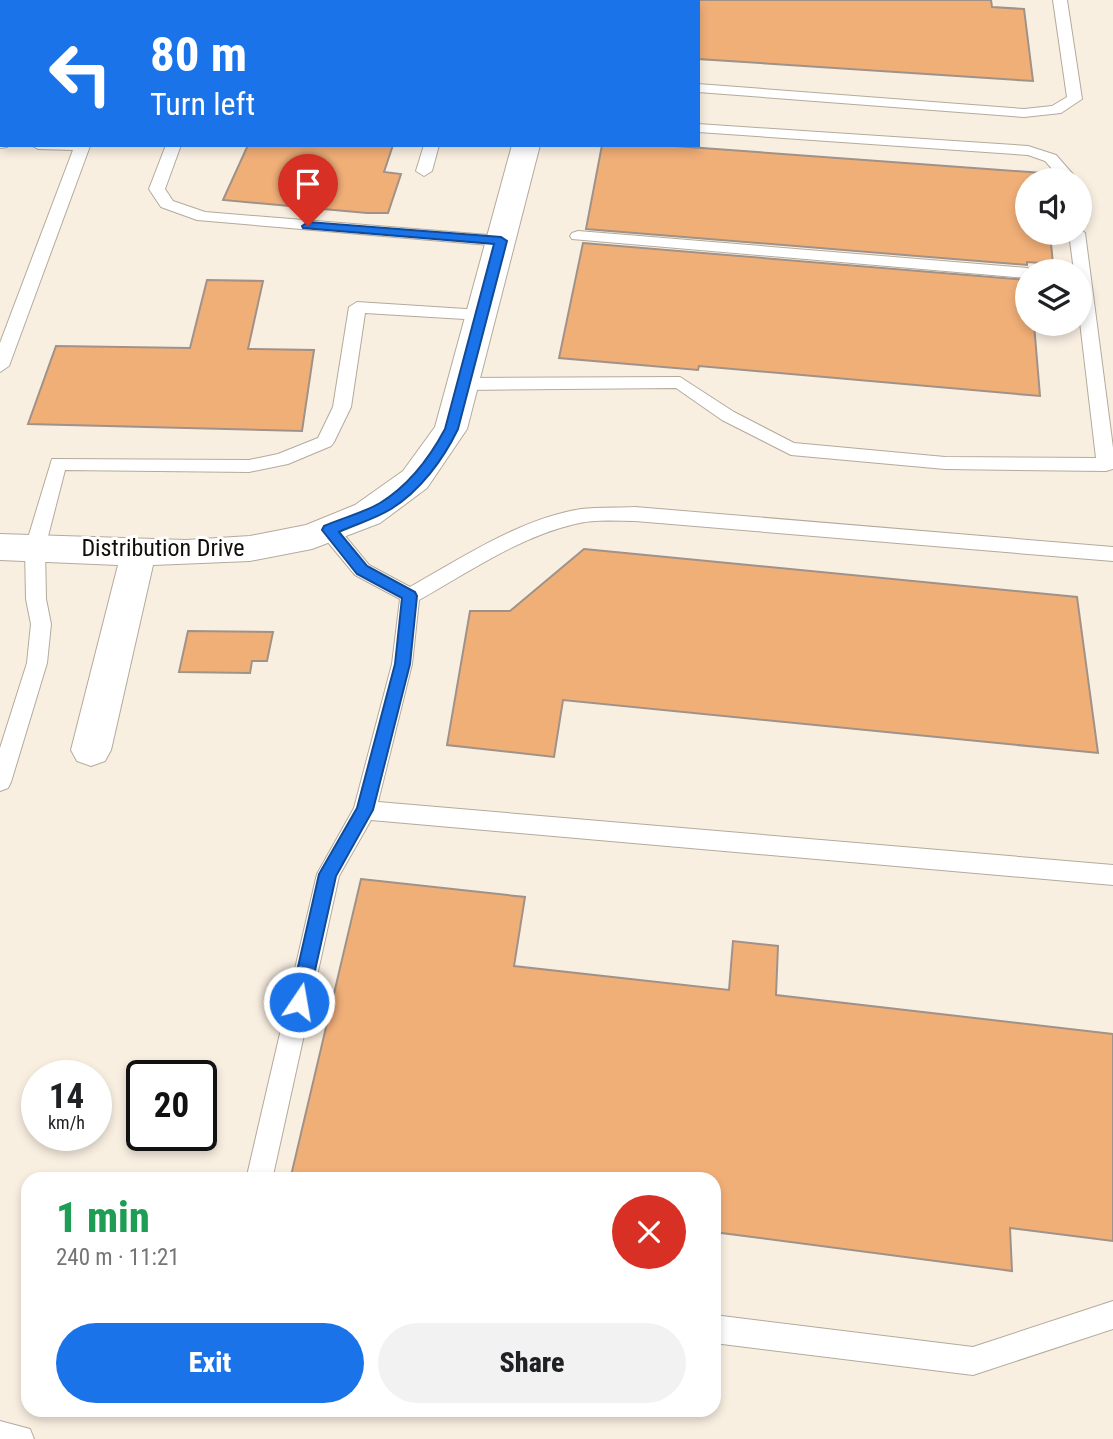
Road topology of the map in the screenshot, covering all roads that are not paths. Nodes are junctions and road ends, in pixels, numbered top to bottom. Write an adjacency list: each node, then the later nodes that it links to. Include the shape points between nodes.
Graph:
1 (1060, 0): 2 (lane, via 1075,99 1056,110 1024,113)
2 (700, 88)
3 (700, 128): 8 (lane, via 1038,152 1057,160)
4 (83, 147): 15 (lane)
5 (173, 147): 11 (lane, via 156,189 167,204 203,217)
6 (431, 147): 9 (lane)
7 (525, 147): 11 (street, Distribution Drive)
8 (1062, 168)
9 (424, 171)
10 (578, 236): 12 (lane)
11 (501, 241): 13 (street, Distribution Drive)
12 (1015, 272)
13 (481, 315): 16 (street, Distribution Drive); 19 (lane, via 357,307 342,407 325,442 282,460 249,466 58,464)
14 (1089, 336): 16 (lane, via 1107,465 946,463 791,449 728,416 680,383)
15 (0, 366)
16 (463, 384): 17 (street, Distribution Drive, via 451,429 439,454 419,477 384,507)
17 (330, 530): 20 (street, Distribution Drive, via 264,547); 22 (lane, via 362,570)
18 (0, 547): 19 (street, Distribution Drive)
19 (35, 548): 20 (street, Distribution Drive); 24 (lane, via 41,624 37,663)
20 (139, 551): 23 (street)
21 (1113, 554): 22 (lane, via 635,514 579,516 486,554)
22 (410, 596): 25 (lane, via 402,664)
23 (91, 750)
24 (0, 782)
25 (365, 810): 26 (lane); 27 (lane, via 328,874)
26 (1113, 875)
27 (261, 1172)
28 (1113, 1315): 29 (lane, via 973,1361)
29 (721, 1330)
30 (0, 1434): 31 (lane)
31 (20, 1439)

